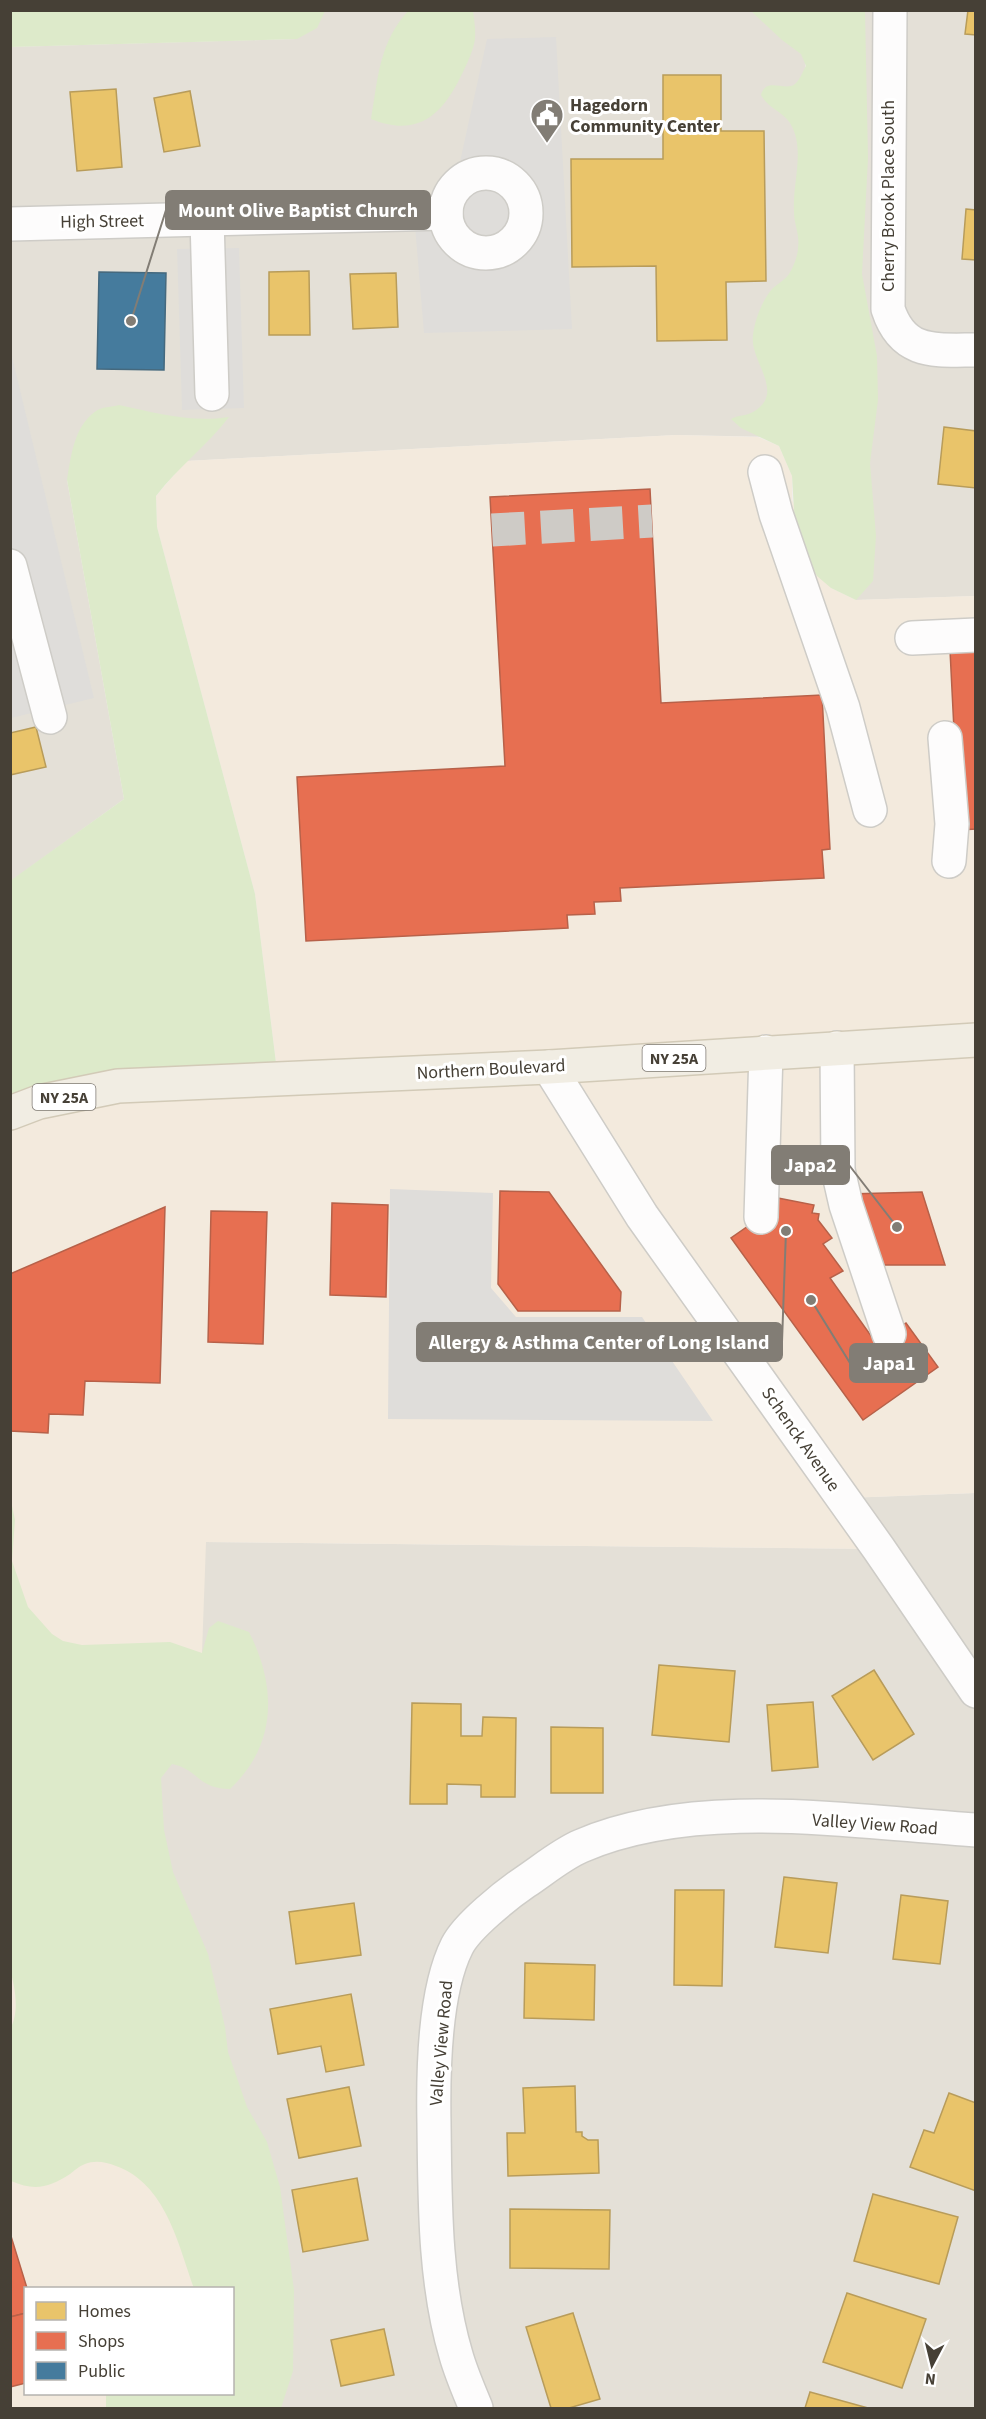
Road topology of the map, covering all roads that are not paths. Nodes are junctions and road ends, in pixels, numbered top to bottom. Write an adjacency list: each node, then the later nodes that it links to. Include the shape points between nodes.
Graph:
1 (890, 10): 5 (street, Cherry Brook Place South, via 888,309 902,336 915,345 937,350)
2 (446, 213): 3 (street, High Street)
3 (207, 219): 4 (street, High Street); 6 (street)
4 (10, 224)
5 (975, 350)
6 (212, 394)
7 (765, 472): 13 (street, via 843,708)
8 (10, 566): 11 (street)
9 (975, 635): 10 (street)
10 (912, 638)
11 (50, 717)
12 (945, 738): 14 (street, via 952,824)
13 (870, 810)
14 (949, 861)
15 (975, 1040): 16 (main road, Northern Boulevard / NY 25A)
16 (837, 1048): 17 (main road, Northern Boulevard / NY 25A); 21 (street, via 838,1170)
17 (766, 1052): 18 (main road, Northern Boulevard / NY 25A); 20 (street)
18 (549, 1067): 19 (main road, Northern Boulevard / NY 25A, via 118,1086 39,1102); 22 (street, Schenck Avenue, via 642,1216)
19 (10, 1113)
20 (761, 1216)
21 (889, 1335)
22 (975, 1691)
23 (975, 1830): 24 (street, Valley View Road, via 735,1816 632,1828 579,1846 502,1898 459,1943 442,1984 434,2098 435,2214 442,2287 455,2355)
24 (476, 2409)

